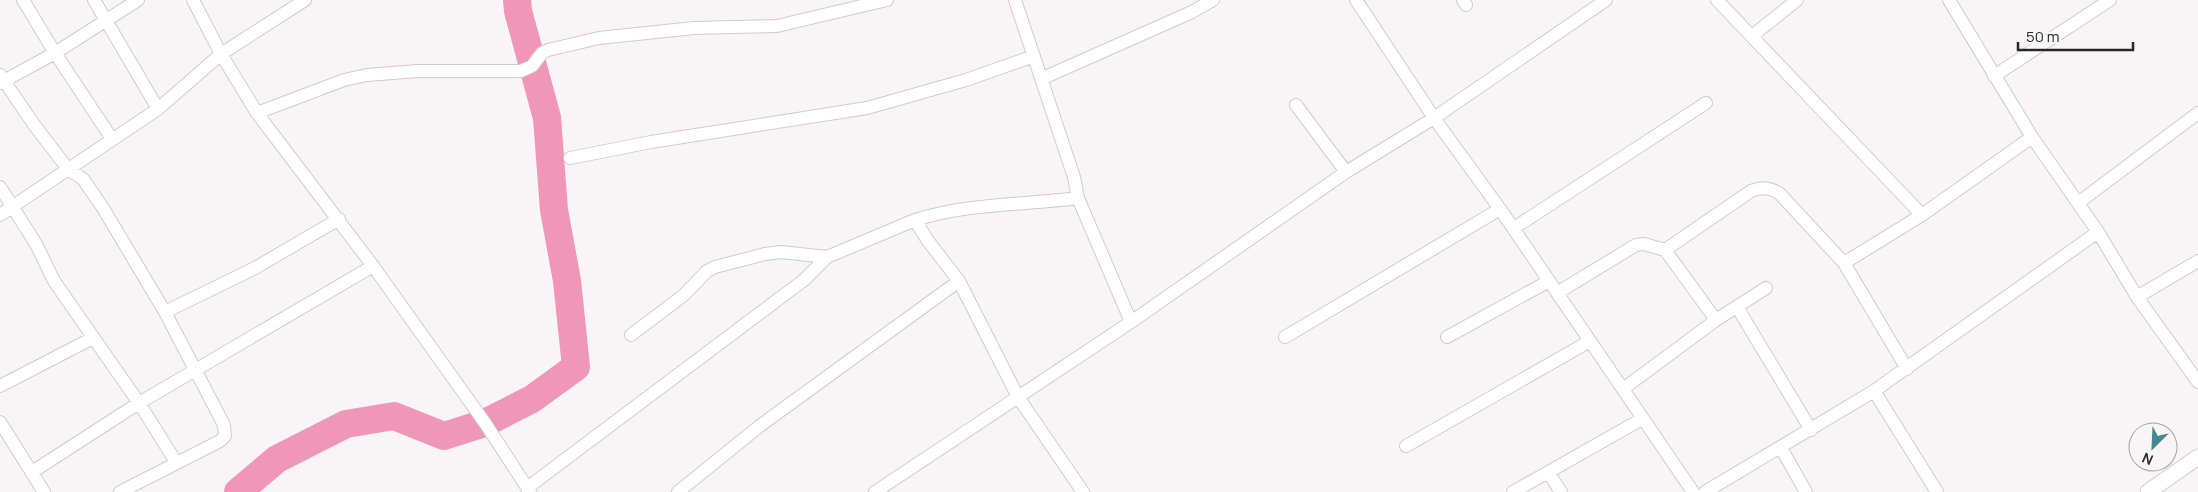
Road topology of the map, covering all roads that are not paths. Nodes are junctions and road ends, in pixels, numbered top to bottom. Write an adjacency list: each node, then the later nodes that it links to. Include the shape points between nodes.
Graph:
1 (23, 0): 18 (street)
2 (94, 0): 16 (street)
3 (138, 0): 16 (street)
4 (193, 0): 19 (street)
5 (305, 0): 19 (street)
6 (886, 0): 15 (street)
7 (1015, 0): 20 (street)
8 (1213, 0): 22 (street)
9 (1356, 0): 29 (street)
10 (1606, 0): 29 (street)
11 (1717, 0): 17 (street)
12 (1797, 0): 17 (street)
13 (1949, 0): 21 (street)
14 (2110, 0): 21 (street)
15 (845, 5): 27 (street, via 777,26 694,28 599,38 548,50 532,66 514,72 418,71 368,75 344,80)
16 (106, 21): 18 (street); 26 (street)
17 (1752, 36): 41 (street)
18 (54, 52): 23 (street); 31 (street)
19 (222, 54): 26 (street); 27 (street)
20 (1034, 56): 22 (street); 32 (street, via 966,80 867,108)
21 (1994, 76): 30 (street)
22 (1043, 78): 36 (street)
23 (1, 80): 33 (street)
24 (1706, 104): 44 (street)
25 (1296, 105): 34 (street)
26 (158, 109): 31 (street)
27 (257, 113): 42 (street)
28 (2198, 113): 37 (street)
29 (1434, 118): 34 (street); 39 (street)
30 (2032, 137): 37 (street); 41 (street)
31 (112, 139): 33 (street)
32 (570, 158)
33 (68, 169): 38 (street); 57 (street, via 83,179 103,208)
34 (1346, 172): 59 (street)
35 (0, 187): 38 (street)
36 (1078, 198): 43 (street, via 972,207); 59 (street)
37 (2078, 203): 45 (street)
38 (13, 206): 40 (street); 63 (street, via 54,281)
39 (1500, 208): 44 (street); 61 (street)
40 (0, 215)
41 (1922, 215): 49 (street)
42 (339, 219): 50 (street); 57 (street, via 256,268)
43 (915, 220): 47 (street); 51 (street)
44 (1514, 228): 52 (street)
45 (2098, 232): 55 (street); 65 (street)
46 (1665, 250): 49 (street, via 1752,191 1771,188); 54 (street, via 1636,244); 58 (street)
47 (826, 257): 60 (street, via 781,252 715,267); 82 (street, via 804,280)
48 (2198, 261): 55 (street)
49 (1844, 263): 65 (street)
50 (374, 266): 66 (street); 82 (street)
51 (959, 281): 71 (street); 85 (street, via 761,425)
52 (1549, 281): 54 (street); 62 (street)
53 (1766, 288): 56 (street)
54 (1557, 293): 64 (street)
55 (2137, 297): 67 (street)
56 (1737, 307): 58 (street); 75 (street)
57 (165, 312): 66 (street)
58 (1716, 320): 69 (street)
59 (1130, 322): 71 (street)
60 (631, 335)
61 (1285, 337)
62 (1447, 337)
63 (93, 338): 68 (street); 72 (street)
64 (1590, 341): 69 (street); 76 (street)
65 (1907, 369): 70 (street)
66 (196, 370): 72 (street); 79 (street, via 224,425 225,436)
67 (2198, 382)
68 (0, 386)
69 (1622, 389): 73 (street)
70 (1874, 391): 75 (street); 93 (street)
71 (1018, 397): 86 (street); 87 (street)
72 (139, 403): 79 (street); 80 (street)
73 (1642, 419): 81 (street); 90 (street)
74 (0, 422): 80 (street)
75 (1811, 430): 77 (street)
76 (1406, 446)
77 (1781, 448): 91 (street); 92 (street)
78 (2198, 457): 94 (street)
79 (176, 462): 84 (street)
80 (32, 472): 83 (street)
81 (1548, 472): 88 (street); 89 (street)
82 (529, 490)
83 (44, 492)
84 (120, 492)
85 (678, 492)
86 (875, 492)
87 (1083, 492)
88 (1513, 492)
89 (1561, 492)
90 (1694, 492)
91 (1705, 492)
92 (1806, 492)
93 (1937, 492)
94 (2148, 492)

